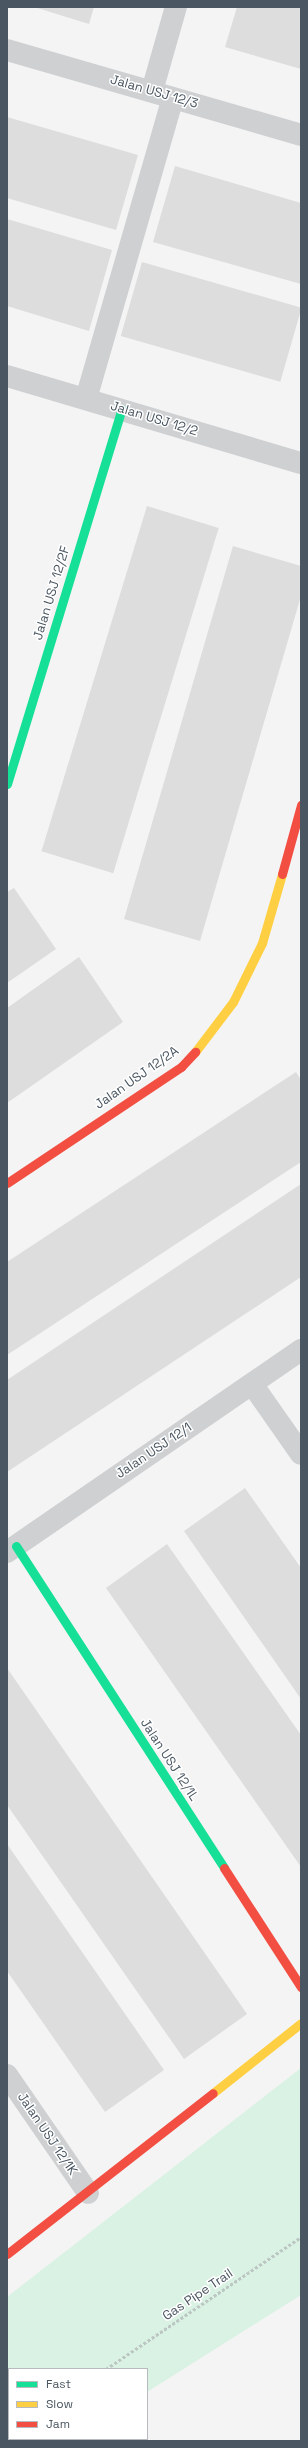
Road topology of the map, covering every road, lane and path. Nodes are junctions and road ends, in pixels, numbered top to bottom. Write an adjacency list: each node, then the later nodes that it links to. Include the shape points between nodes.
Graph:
1 (176, 7): 3 (street)
2 (7, 50): 3 (street, Jalan USJ 12/3)
3 (152, 91): 4 (street, Jalan USJ 12/3)
4 (173, 98): 5 (street, Jalan USJ 12/3); 7 (street)
5 (301, 134)
6 (7, 376): 7 (street, Jalan USJ 12/2)
7 (86, 399): 8 (street, Jalan USJ 12/2)
8 (122, 409): 9 (street, Jalan USJ 12/2); 10 (street, Jalan USJ 12/2F)
9 (301, 463)
10 (7, 784)
11 (301, 805): 12 (street, Jalan USJ 12/2A, via 262,943 233,1002 208,1038 181,1067)
12 (7, 1183)
13 (301, 1350): 14 (street, Jalan USJ 12/1)
14 (252, 1384): 15 (street); 16 (street, Jalan USJ 12/1)
15 (301, 1454)
16 (11, 1549): 17 (street, Jalan USJ 12/1L)
17 (301, 1987)
18 (301, 2023): 20 (street)
19 (7, 2075): 20 (street, Jalan USJ 12/1K)
20 (88, 2193): 22 (street)
21 (301, 2237): 23 (path, Gas Pipe Trail)
22 (7, 2254)
23 (107, 2368)

